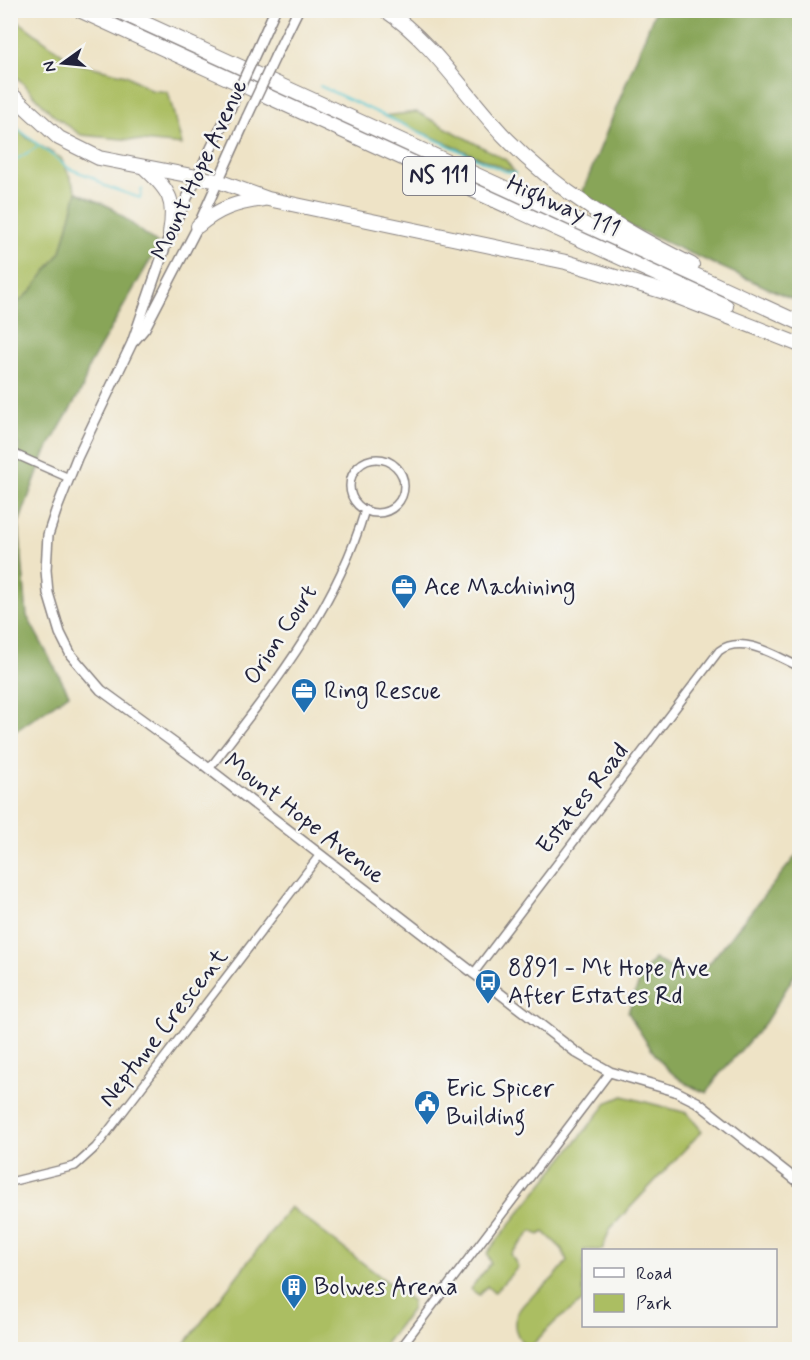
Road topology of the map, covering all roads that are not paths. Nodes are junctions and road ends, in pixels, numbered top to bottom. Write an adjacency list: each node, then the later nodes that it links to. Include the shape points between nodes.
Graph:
1 (79, 10): 15 (highway, Highway 111 / NS 111)
2 (116, 10): 14 (highway, Highway 111 / NS 111)
3 (275, 10): 8 (street, Mount Hope Avenue, bridge)
4 (298, 10): 9 (street, Mount Hope Avenue, bridge)
5 (385, 10): 13 (highway, via 415,34 518,150 566,192 642,239)
6 (10, 93): 7 (highway, via 72,146 99,158)
7 (145, 168): 8 (highway); 12 (highway, via 169,195 173,213)
8 (196, 177): 9 (highway); 12 (street, Mount Hope Avenue)
9 (218, 181): 10 (highway); 11 (street, Mount Hope Avenue)
10 (268, 199): 11 (highway, via 227,206); 17 (highway, via 586,267 668,293)
11 (198, 226): 16 (street, Mount Hope Avenue, via 145,328)
12 (170, 233): 16 (street, Mount Hope Avenue)
13 (800, 317)
14 (800, 323)
15 (800, 340)
16 (132, 343): 19 (street, Mount Hope Avenue)
17 (800, 345)
18 (10, 452): 19 (street)
19 (69, 478): 22 (street, Mount Hope Avenue, via 51,527 47,552 48,593 60,633 71,655 101,690)
20 (365, 510): 20 (street, via 373,514 391,510 404,493 401,473 385,460 365,461 351,477 352,498); 22 (street, Orion Court, via 356,542 318,618)
21 (800, 667): 24 (street, Estates Road, via 745,644 723,648)
22 (209, 769): 23 (street, Mount Hope Avenue)
23 (319, 856): 24 (street, Mount Hope Avenue); 26 (street, Neptune Crescent, via 96,1146 75,1166)
24 (473, 974): 25 (street, Mount Hope Avenue, via 577,1053)
25 (610, 1072): 27 (street, Mount Hope Avenue, via 675,1091 697,1102); 28 (street)
26 (10, 1182)
27 (800, 1183)
28 (399, 1350)

